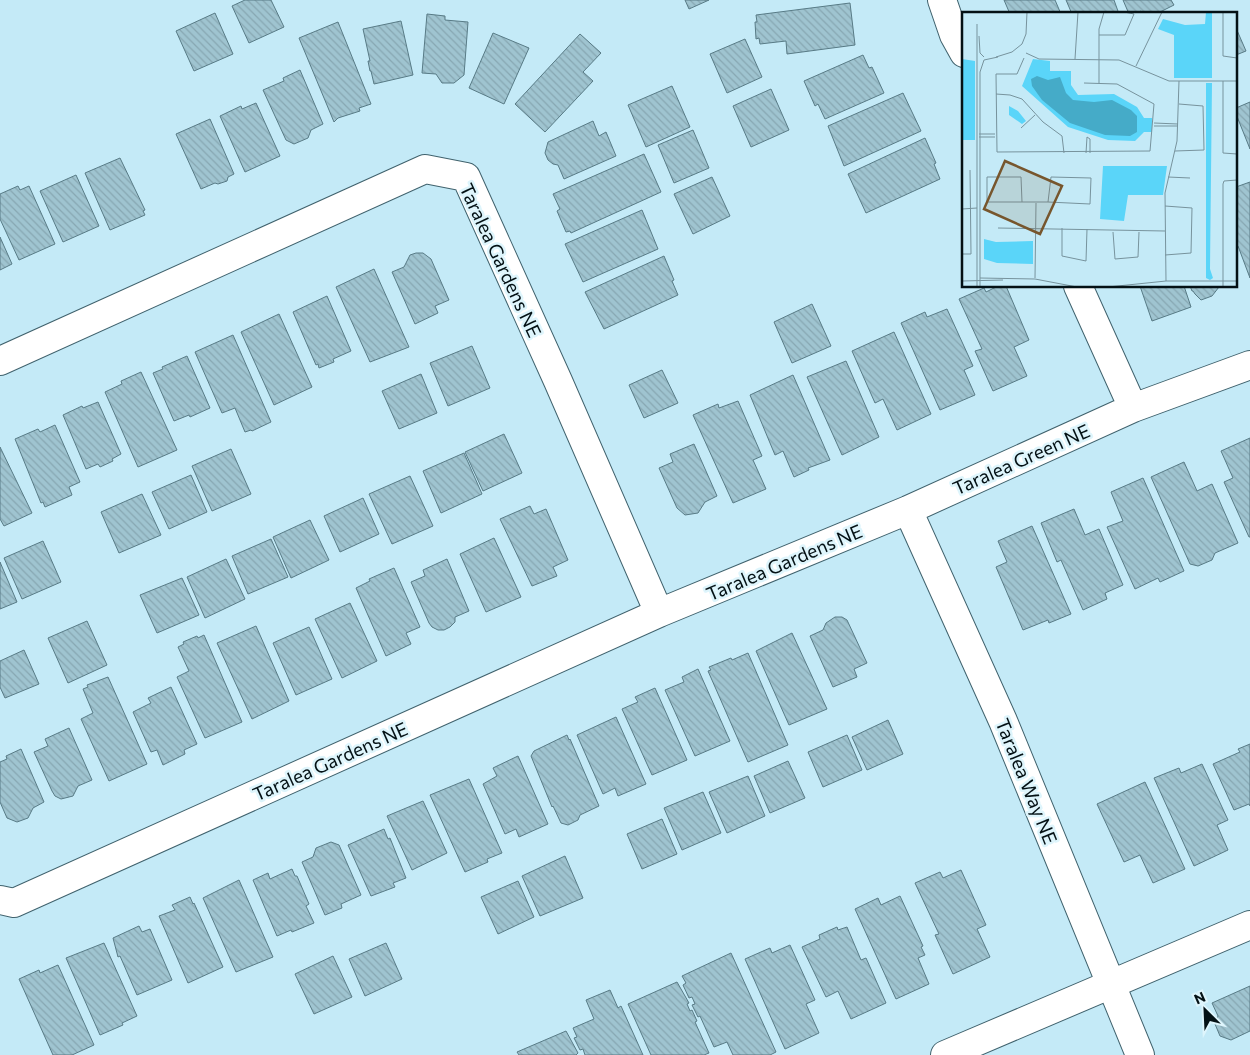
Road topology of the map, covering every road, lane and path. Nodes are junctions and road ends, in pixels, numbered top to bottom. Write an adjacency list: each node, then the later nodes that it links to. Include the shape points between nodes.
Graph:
1 (942, 0): 2 (street)
2 (962, 49)
3 (1079, 288): 6 (street)
4 (0, 361): 8 (street, Taralea Gardens NE, via 425,169 466,178)
5 (1250, 365): 6 (street, Taralea Green NE)
6 (1133, 408): 7 (street, Taralea Green NE)
7 (908, 510): 8 (street, Taralea Gardens NE); 11 (street, Taralea Way NE, via 1003,721)
8 (659, 613): 9 (street, Taralea Gardens NE, via 14,903)
9 (0, 900)
10 (1250, 925): 11 (street)
11 (1110, 984): 12 (street); 13 (street, Taralea Way NE)
12 (945, 1055)
13 (1140, 1055)

